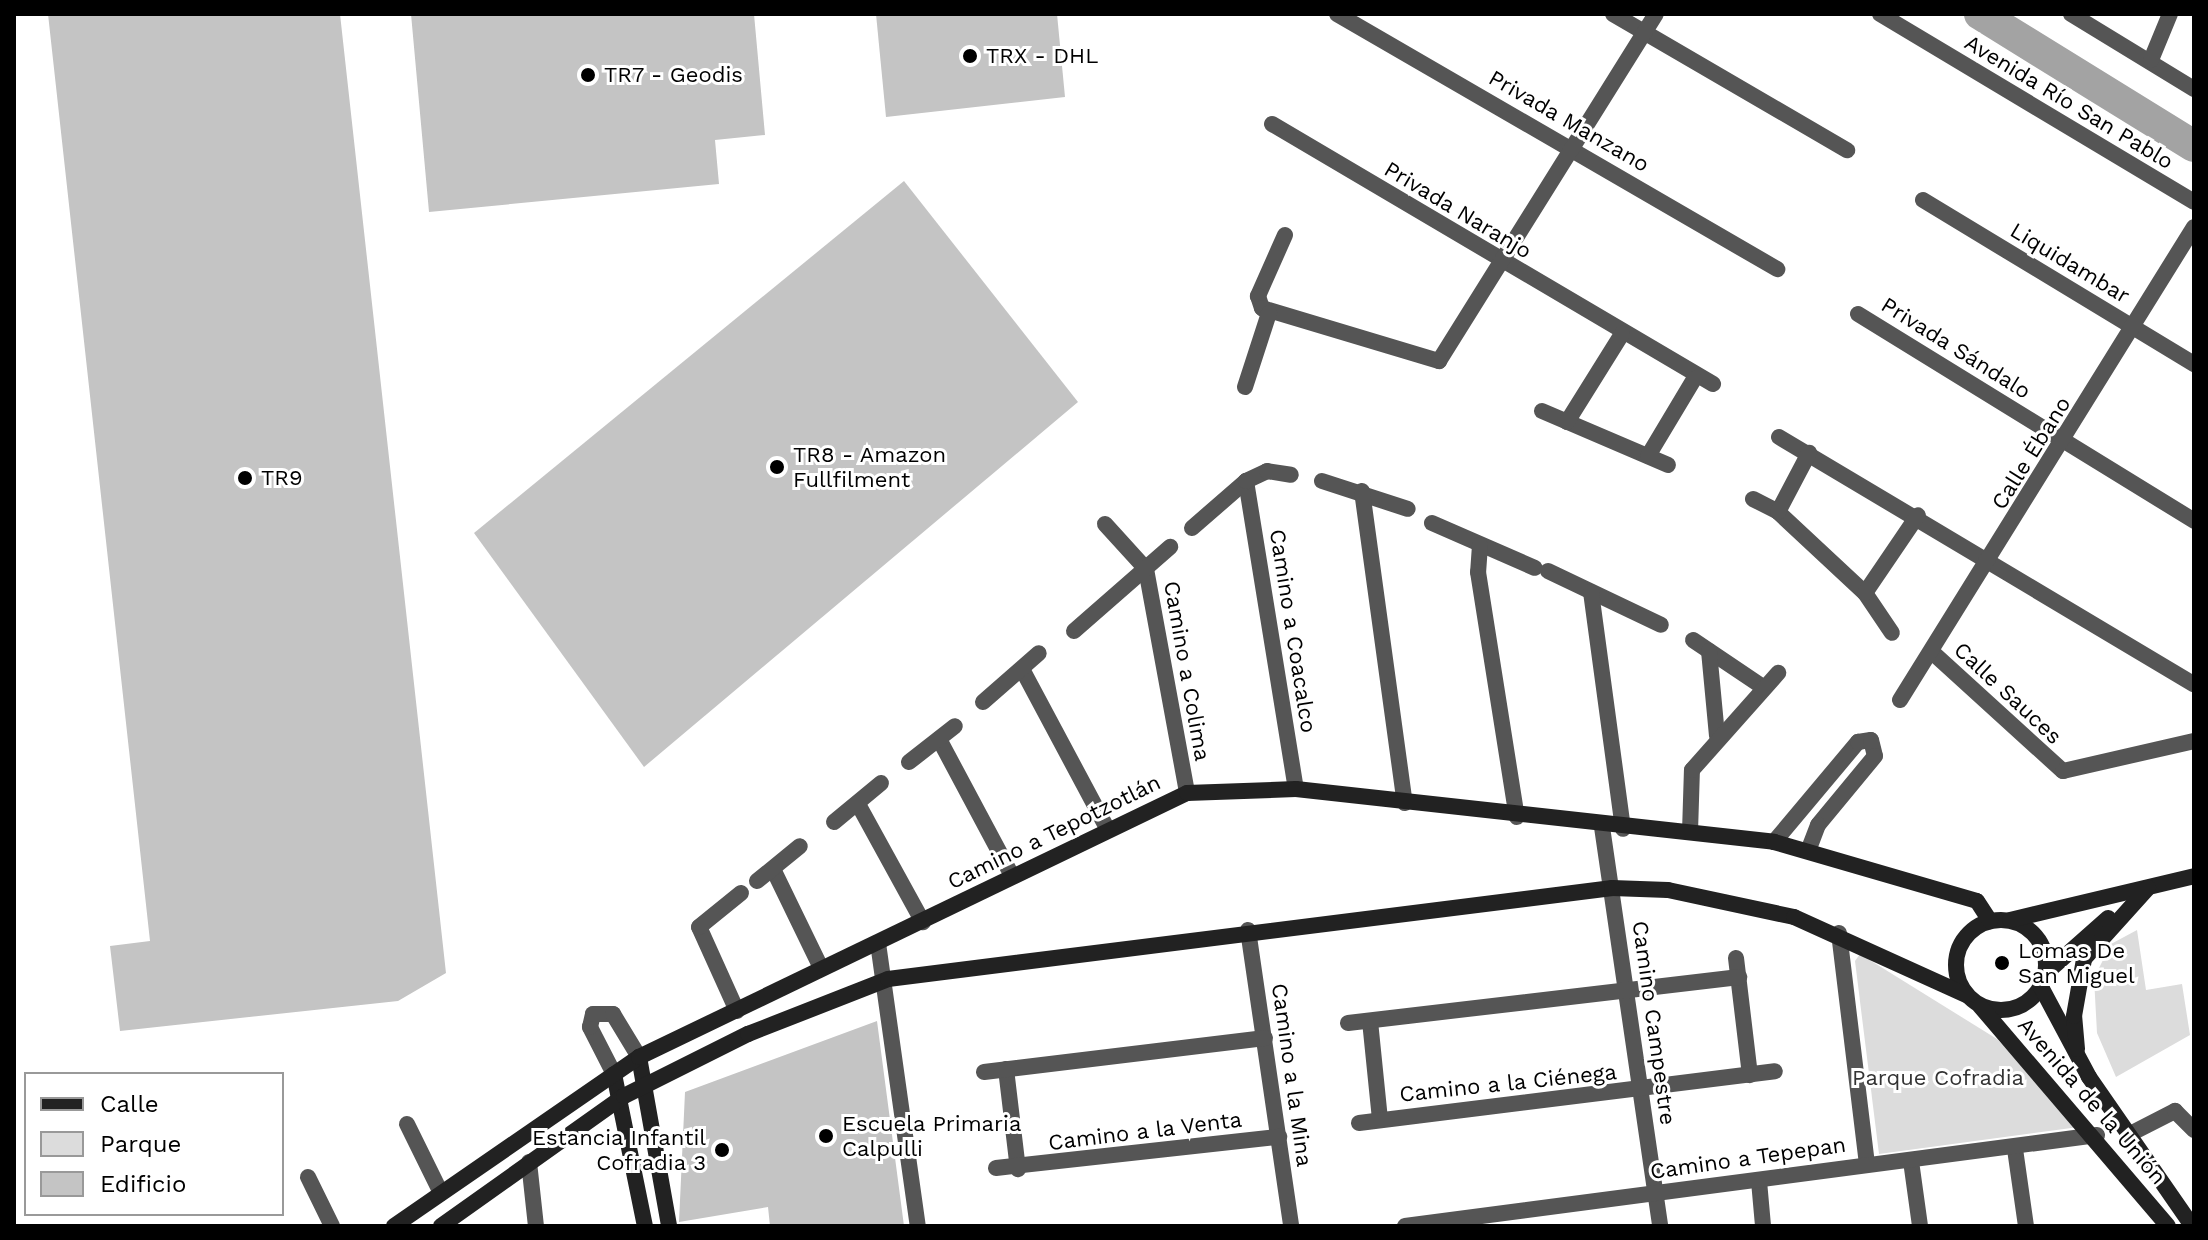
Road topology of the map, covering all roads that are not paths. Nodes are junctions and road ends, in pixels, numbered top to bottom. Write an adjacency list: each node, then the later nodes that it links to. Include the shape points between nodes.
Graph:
1 (1337, 14): 11 (street, Privada Manzano)
2 (1613, 14): 7 (street)
3 (1656, 14): 7 (street)
4 (1880, 14): 14 (street, Avenida Río San Pablo)
5 (2071, 14): 8 (street)
6 (2170, 14): 8 (street)
7 (1645, 34): 11 (street); 12 (street)
8 (2151, 60): 9 (street)
9 (2194, 89)
10 (1272, 124): 17 (street, Privada Naranjo)
11 (1576, 148): 17 (street); 18 (street, Privada Manzano)
12 (1847, 150)
13 (1923, 200): 21 (street, Liquidambar)
14 (2194, 202)
15 (2194, 227): 21 (street, Calle Ébano)
16 (1285, 235): 19 (street, via 1258,296)
17 (1505, 265): 19 (street, via 1439,361); 22 (street, Privada Naranjo)
18 (1777, 269)
19 (1265, 310): 26 (street)
20 (1858, 314): 30 (street, Privada Sándalo)
21 (2134, 326): 23 (street, Liquidambar); 30 (street, Calle Ébano)
22 (1622, 334): 24 (street, Privada Naranjo); 28 (street)
23 (2194, 364)
24 (1694, 379): 25 (street, Privada Naranjo); 32 (street)
25 (1713, 384)
26 (1245, 387)
27 (1542, 411): 28 (street)
28 (1567, 422): 32 (street)
29 (1779, 437): 31 (street)
30 (2067, 440): 42 (street, Privada Sándalo); 48 (street, Calle Ébano)
31 (1809, 453): 40 (street); 41 (street)
32 (1648, 456): 33 (street)
33 (1668, 465)
34 (1291, 475): 35 (street, via 1267,471)
35 (1246, 481): 45 (street); 71 (street, Camino a Coacalco)
36 (1322, 481): 37 (street)
37 (1362, 491): 39 (street); 73 (street)
38 (1753, 499): 40 (street)
39 (1408, 509)
40 (1778, 512): 51 (street)
41 (1918, 515): 48 (street); 51 (street)
42 (2194, 521)
43 (1432, 523): 46 (street)
44 (1105, 524): 49 (street, Camino a Colima)
45 (1192, 528)
46 (1480, 545): 50 (street); 75 (street, via 1478,572)
47 (1170, 547): 49 (street)
48 (1991, 559): 57 (street, Calle Ébano); 61 (street)
49 (1146, 569): 53 (street); 72 (street, Camino a Colima)
50 (1591, 592): 52 (street); 79 (street)
51 (1865, 593): 54 (street)
52 (1661, 625)
53 (1074, 631)
54 (1892, 633)
55 (1693, 640): 56 (street)
56 (1709, 651): 62 (street); 66 (street)
57 (1932, 652): 63 (street, Calle Ébano); 68 (street, Calle Sauces, via 2063,771)
58 (1039, 653): 59 (street)
59 (1022, 669): 64 (street); 78 (street)
60 (1778, 673): 62 (street)
61 (2194, 684)
62 (1763, 687): 66 (street)
63 (1900, 700)
64 (983, 702)
65 (955, 726): 67 (street)
66 (1717, 736): 80 (street, via 1689,778)
67 (939, 739): 69 (street); 85 (street)
68 (2194, 741)
69 (909, 762)
70 (881, 783): 74 (street)
71 (1296, 789): 72 (main road, Camino a Tepotzotlán); 73 (main road, Camino a Tepotzotlán)
72 (1187, 793): 78 (main road, Camino a Tepotzotlán)
73 (1405, 803): 75 (main road, Camino a Tepotzotlán)
74 (858, 804): 76 (street); 93 (street)
75 (1517, 817): 77 (main road, Camino a Tepotzotlán)
76 (834, 822)
77 (1602, 827): 79 (main road, Camino a Tepotzotlán); 88 (street, Camino Campestre)
78 (1107, 828): 85 (main road, Camino a Tepotzotlán)
79 (1623, 829): 80 (main road, Camino a Tepotzotlán)
80 (1690, 832): 81 (main road, Camino a Tepotzotlán)
81 (1774, 842): 83 (main road, Camino a Tepotzotlán); 83 (street, via 1858,742 1871,740 1875,756 1818,825)
82 (800, 846): 84 (street)
83 (1809, 849): 92 (main road, Camino a Tepotzotlán, via 1977,901)
84 (773, 869): 87 (street); 98 (street)
85 (1011, 874): 93 (main road, Camino a Tepotzotlán)
86 (2194, 876): 89 (main road)
87 (757, 881)
88 (1612, 888): 94 (main road); 95 (main road, via 1734,902); 102 (street, Camino Campestre)
89 (2148, 888): 91 (main road); 101 (main road); 109 (main road, via 2084,959 2074,1016)
90 (741, 893): 105 (street, via 699,927)
91 (2009, 920): 92 (main road); 101 (main road, via 2034,933)
92 (1990, 921): 103 (main road, via 1958,951)
93 (923, 922): 96 (main road, Camino a Tepotzotlán)
94 (1248, 930): 100 (main road); 108 (street, Camino a la Mina)
95 (1839, 933): 103 (main road); 129 (street)
96 (878, 943): 98 (main road, Camino a Tepotzotlán); 100 (street)
97 (1736, 958): 99 (street)
98 (821, 968): 105 (main road, Camino a Tepotzotlán)
99 (1739, 977): 102 (street); 115 (street)
100 (888, 979): 116 (main road, via 840,993); 145 (street)
101 (2044, 980): 104 (main road, via 2008,1011); 109 (main road, Avenida de la Unión)
102 (1627, 990): 106 (street); 117 (street, Camino Campestre)
103 (1966, 995): 104 (main road)
104 (1980, 1006): 123 (main road, Avenida de la Unión)
105 (737, 1011): 110 (main road, Camino a Tepotzotlán)
106 (1370, 1021): 107 (street); 119 (street, Camino a la Ciénega)
107 (1348, 1023)
108 (1265, 1038): 111 (street); 125 (street, Camino a la Mina)
109 (2078, 1056): 124 (main road, Avenida de la Unión)
110 (639, 1057): 114 (main road, Camino a Tepotzotlán); 114 (street, via 613,1014 593,1014 590,1027); 116 (main road)
111 (1006, 1069): 113 (street); 131 (street, Camino a la Venta)
112 (1775, 1071): 115 (street, Camino a la Ciénega)
113 (984, 1072)
114 (614, 1074): 118 (main road); 134 (main road, Camino a Tepotzotlán)
115 (1750, 1075): 117 (street, Camino a la Ciénega)
116 (647, 1083): 118 (main road); 144 (main road)
117 (1640, 1089): 119 (street, Camino a la Ciénega); 135 (street, Camino Campestre)
118 (624, 1096): 128 (main road); 143 (main road)
119 (1380, 1119): 120 (street, Camino a la Ciénega)
120 (1359, 1123)
121 (407, 1124): 134 (street)
122 (2194, 1130): 124 (street, via 2175,1111)
123 (2097, 1135): 126 (street, Camino a Tepepan); 138 (main road, Avenida de la Unión)
124 (2128, 1135): 137 (main road, Avenida de la Unión)
125 (1279, 1137): 131 (street, Camino a la Venta); 146 (street, Camino a la Mina)
126 (2015, 1149): 127 (street, Camino a Tepepan); 152 (street)
127 (1911, 1161): 129 (street, Camino a Tepepan); 151 (street)
128 (529, 1162): 141 (main road); 142 (street)
129 (1867, 1164): 133 (street, Camino a Tepepan)
130 (996, 1168): 131 (street, Camino a la Venta)
131 (1018, 1169)
132 (308, 1177): 139 (street)
133 (1759, 1181): 135 (street, Camino a Tepepan); 150 (street)
134 (441, 1193): 140 (main road, Camino a Tepotzotlán)
135 (1655, 1193): 136 (street, Camino a Tepepan); 149 (street, Camino Campestre)
136 (1549, 1207): 147 (street, Camino a Tepepan); 148 (street)
137 (2192, 1223)
138 (2163, 1224)
139 (332, 1226)
140 (394, 1226)
141 (441, 1226)
142 (536, 1226)
143 (645, 1226)
144 (669, 1226)
145 (918, 1226)
146 (1291, 1226)
147 (1405, 1226)
148 (1552, 1226)
149 (1660, 1226)
150 (1763, 1226)
151 (1920, 1226)
152 (2026, 1226)

